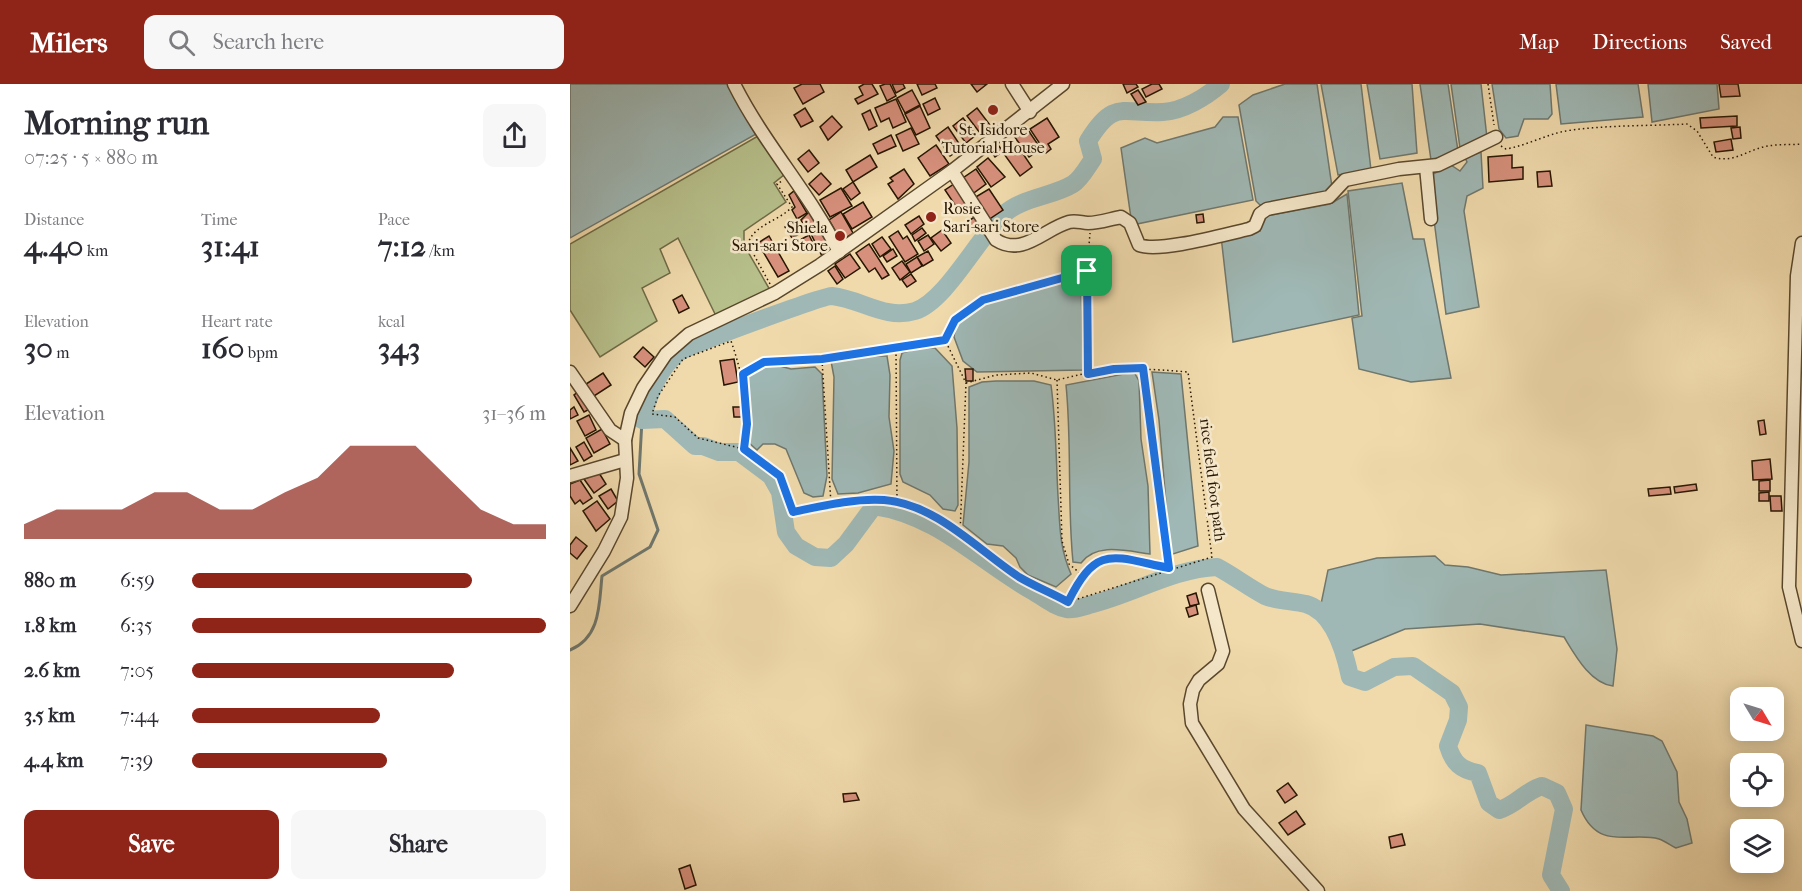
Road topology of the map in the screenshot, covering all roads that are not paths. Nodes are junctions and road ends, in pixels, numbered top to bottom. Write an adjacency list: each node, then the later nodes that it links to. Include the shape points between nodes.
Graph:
1 (734, 84): 10 (street, via 764,140 815,208)
2 (1012, 84): 4 (street)
3 (1063, 84): 4 (street)
4 (1030, 112): 7 (street, via 1009,123)
5 (1496, 137): 6 (street, via 1456,158)
6 (1426, 167): 7 (street, via 1346,180 1329,197 1267,209 1252,228 1142,247 1130,223 1121,217 1091,223 1073,221 1010,247 996,240); 8 (street)
7 (952, 171): 10 (street)
8 (1431, 219)
9 (1802, 243): 17 (street, via 1797,276 1789,587)
10 (839, 252): 12 (street, via 775,293 689,334 666,354 631,413)
11 (570, 372): 12 (street, via 610,430)
12 (625, 440): 13 (street)
13 (625, 460): 14 (street); 16 (street, via 627,478 621,517)
14 (570, 476)
15 (1208, 590): 18 (street, via 1223,651 1218,664 1193,690 1192,723 1244,809)
16 (570, 606)
17 (1802, 641)
18 (1318, 891)

